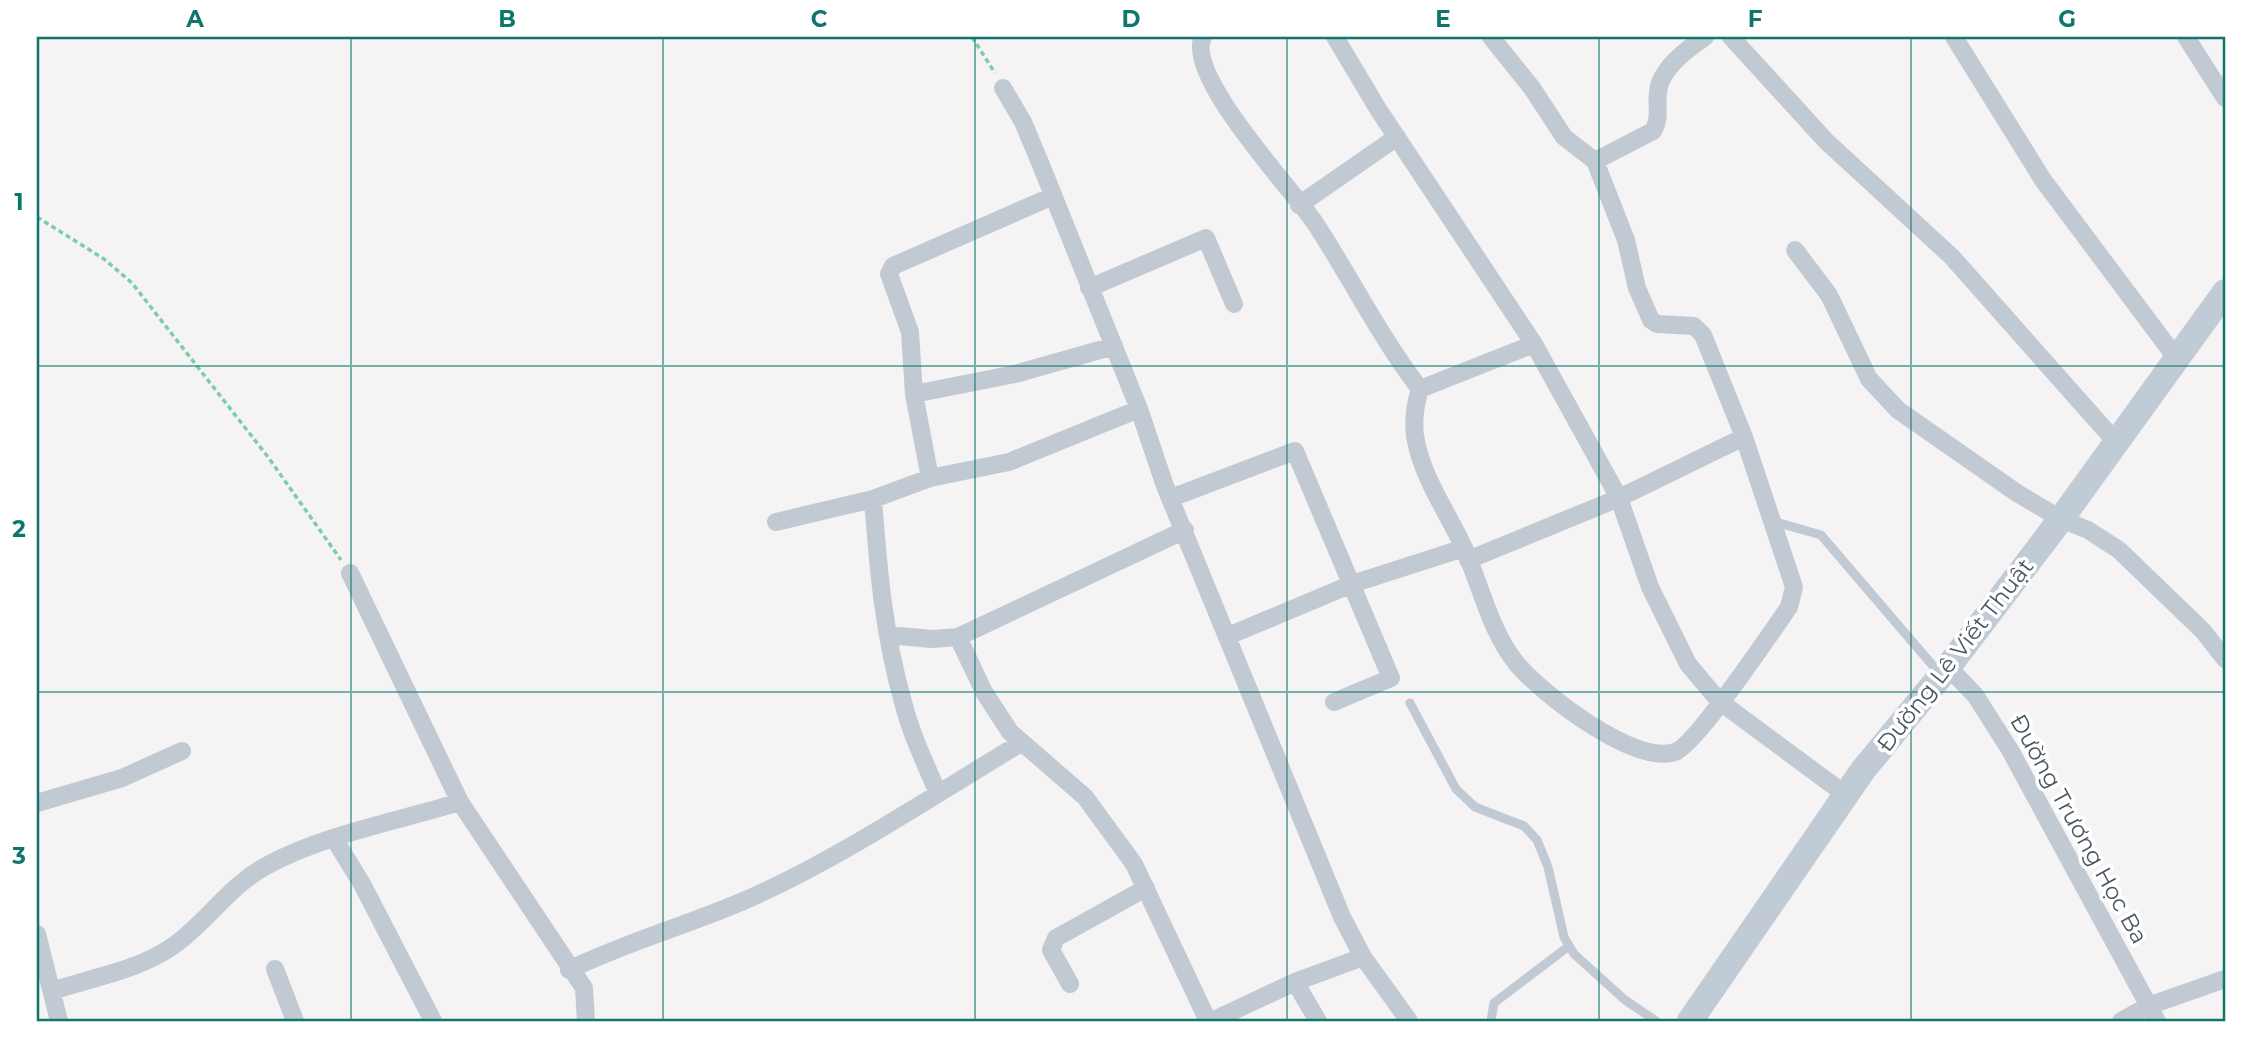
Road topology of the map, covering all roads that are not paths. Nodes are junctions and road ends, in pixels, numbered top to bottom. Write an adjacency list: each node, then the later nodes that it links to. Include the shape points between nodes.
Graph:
1 (1203, 37): 13 (street, via 1200,56 1214,86)
2 (1335, 37): 10 (street)
3 (1491, 37): 11 (street, via 1564,137)
4 (1705, 37): 11 (street, via 1689,47 1662,77 1653,131)
5 (1731, 37): 25 (street, via 1826,141 1952,257)
6 (1954, 37): 20 (street, via 2043,180)
7 (2186, 37): 9 (street)
8 (1003, 88): 12 (street, via 1023,122)
9 (2225, 98)
10 (1397, 137): 13 (street); 18 (street)
11 (1595, 161): 24 (street, via 1651,320 1699,329)
12 (1053, 196): 15 (street); 22 (street, via 893,266 889,274 910,332)
13 (1298, 205): 21 (street, via 1313,220)
14 (1795, 250): 30 (street, via 1829,295 1869,379 1898,410)
15 (1089, 288): 17 (street, via 1206,238); 19 (street)
16 (2225, 292): 20 (main road, Đường Lê Viết Thuật)
17 (1234, 304)
18 (1534, 344): 21 (street); 28 (street)
19 (1114, 346): 22 (street, via 1027,372); 23 (street)
20 (2178, 359): 25 (main road, Đường Lê Viết Thuật)
21 (1420, 389): 34 (street, via 1414,416 1421,460)
22 (914, 394): 26 (street)
23 (1139, 409): 26 (street, via 1009,462); 27 (street)
24 (1744, 437): 28 (street); 31 (street)
25 (2115, 441): 30 (main road, Đường Lê Viết Thuật)
26 (930, 478): 29 (street)
27 (1171, 498): 33 (street); 36 (street, via 1295,451)
28 (1619, 498): 34 (street); 42 (street, via 1671,634 1702,684)
29 (873, 499): 32 (street); 37 (street)
30 (2061, 519): 40 (street, via 2119,551 2194,622); 41 (main road, Đường Lê Viết Thuật)
31 (1772, 521): 41 (lane, via 1821,534); 42 (street, via 1792,577 1793,600)
32 (776, 522)
33 (1185, 530): 38 (street); 39 (street)
34 (1466, 554): 36 (street); 42 (street, via 1502,640 1517,664 1557,700 1620,741 1655,754 1678,752)
35 (350, 573): 49 (street)
36 (1352, 584): 39 (street); 43 (street, via 1391,678)
37 (888, 635): 38 (street); 47 (street, via 902,701)
38 (958, 636): 45 (street, via 984,692)
39 (1228, 636): 55 (street, via 1342,917)
40 (2225, 659)
41 (1945, 671): 48 (main road, Đường Lê Viết Thuật); 62 (street, Đường Trương Học Ba, via 1975,695 2010,750)
42 (1719, 701): 48 (street)
43 (1334, 702)
44 (1410, 703): 54 (lane, via 1456,789 1475,807 1524,826 1537,839)
45 (1021, 743): 47 (street); 52 (street, via 1085,797)
46 (182, 751): 50 (street, via 122,778)
47 (938, 793): 57 (street, via 889,826 756,895)
48 (1846, 795): 72 (main road, Đường Lê Viết Thuật)
49 (460, 802): 51 (street); 57 (street, via 556,942)
50 (37, 803)
51 (335, 840): 61 (street, via 264,867 222,900 197,928 144,962); 65 (street)
52 (1146, 888): 60 (street, via 1056,938 1051,950); 67 (street)
53 (37, 934): 61 (street)
54 (1569, 946): 70 (lane, via 1494,1003); 71 (lane, via 1599,978)
55 (1363, 957): 59 (street); 69 (street)
56 (275, 969): 64 (street)
57 (569, 970): 66 (street, via 584,988)
58 (2225, 979): 62 (street)
59 (1295, 982): 67 (street); 68 (street)
60 (1070, 984)
61 (52, 991): 63 (street)
62 (2153, 1014): 73 (street)
63 (59, 1021)
64 (295, 1021)
65 (433, 1021)
66 (586, 1021)
67 (1210, 1021)
68 (1318, 1021)
69 (1409, 1021)
70 (1491, 1021)
71 (1656, 1021)
72 (1690, 1021)
73 (2121, 1021)

